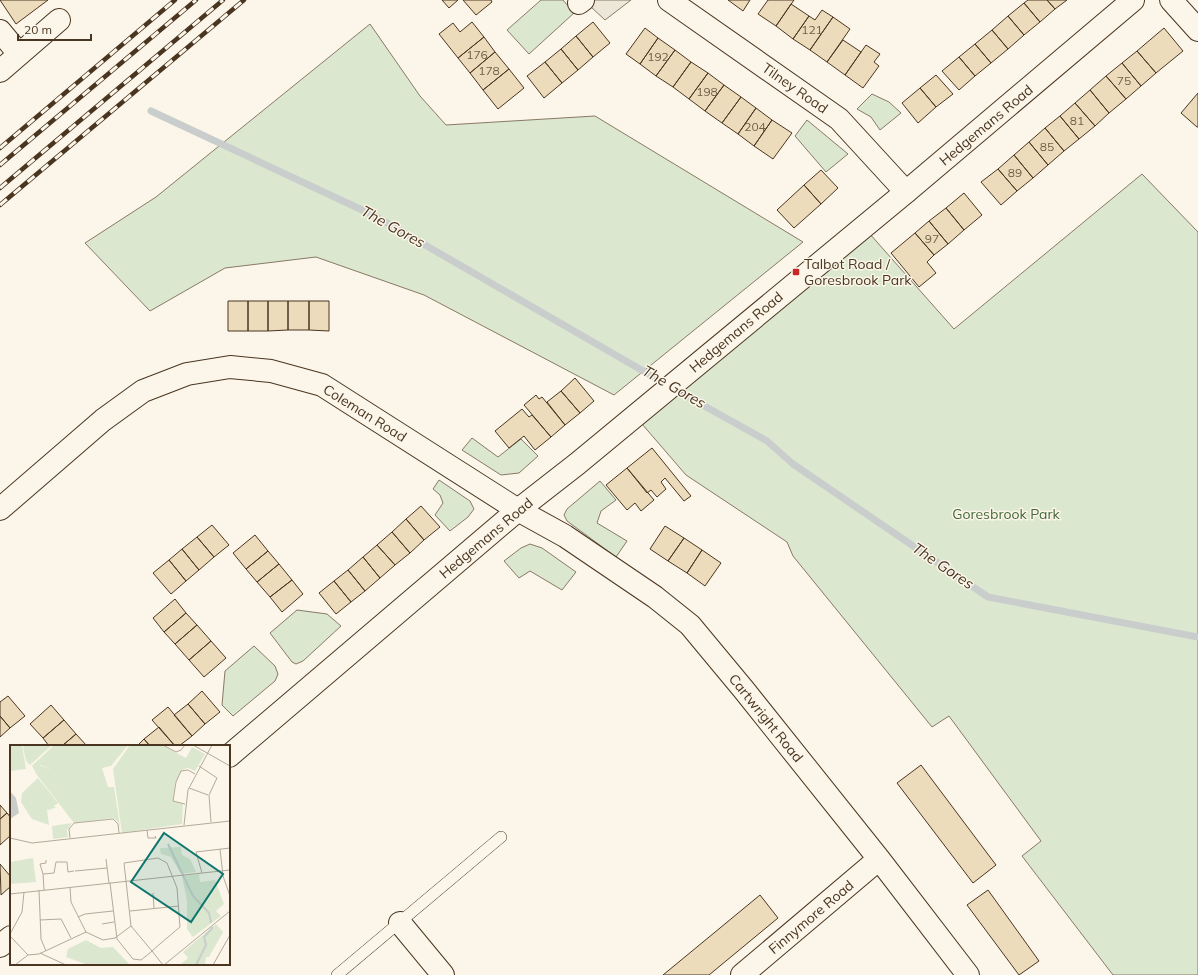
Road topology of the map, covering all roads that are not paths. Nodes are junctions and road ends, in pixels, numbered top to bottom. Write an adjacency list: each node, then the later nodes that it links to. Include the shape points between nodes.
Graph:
1 (669, 0): 9 (street, Tilney Road, via 840,119)
2 (1133, 0): 9 (street, Hedgemans Road)
3 (1171, 0): 5 (street)
4 (59, 20): 7 (street)
5 (1198, 30)
6 (0, 31): 7 (street)
7 (19, 54): 8 (street)
8 (0, 71)
9 (906, 192): 11 (street, Hedgemans Road)
10 (0, 509): 11 (street, Coleman Road, via 103,420 143,391 187,374 230,367 271,371 322,385)
11 (518, 510): 12 (street, Hedgemans Road); 14 (street, Cartwright Road, via 565,536 690,625)
12 (230, 755)
13 (501, 837): 15 (lane)
14 (879, 859): 20 (street, Finnymore Road); 21 (street, Cartwright Road)
15 (400, 923): 18 (lane); 19 (street)
16 (10, 938): 17 (street)
17 (0, 946)
18 (337, 975)
19 (443, 975)
20 (742, 975)
21 (968, 975)

